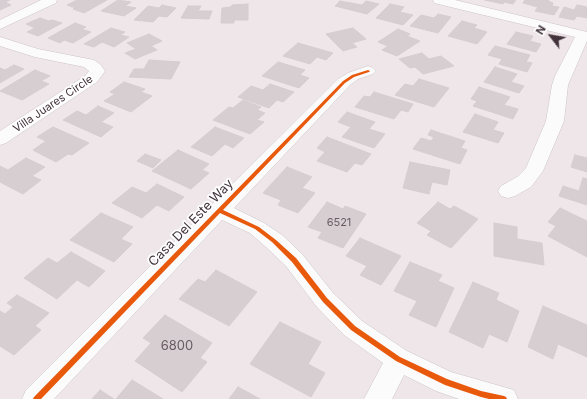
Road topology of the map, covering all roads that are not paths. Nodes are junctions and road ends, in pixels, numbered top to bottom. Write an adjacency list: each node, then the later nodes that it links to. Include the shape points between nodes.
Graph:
1 (51, 0): 3 (street)
2 (439, 0): 4 (street)
3 (0, 24)
4 (585, 35): 8 (street, via 563,76 555,121 534,171 524,182)
5 (0, 41): 7 (street, Villa Juares Circle, via 35,52 89,63 97,71 92,79)
6 (368, 71): 9 (street, Casa Del Este Way, via 344,82)
7 (0, 139)
8 (508, 191)
9 (219, 210): 10 (street, via 257,228 274,241 294,260 325,300 353,328); 11 (street, Casa Del Este Way)
10 (398, 359): 12 (street); 13 (street, via 445,382)
11 (36, 399)
12 (378, 399)
13 (504, 399)

